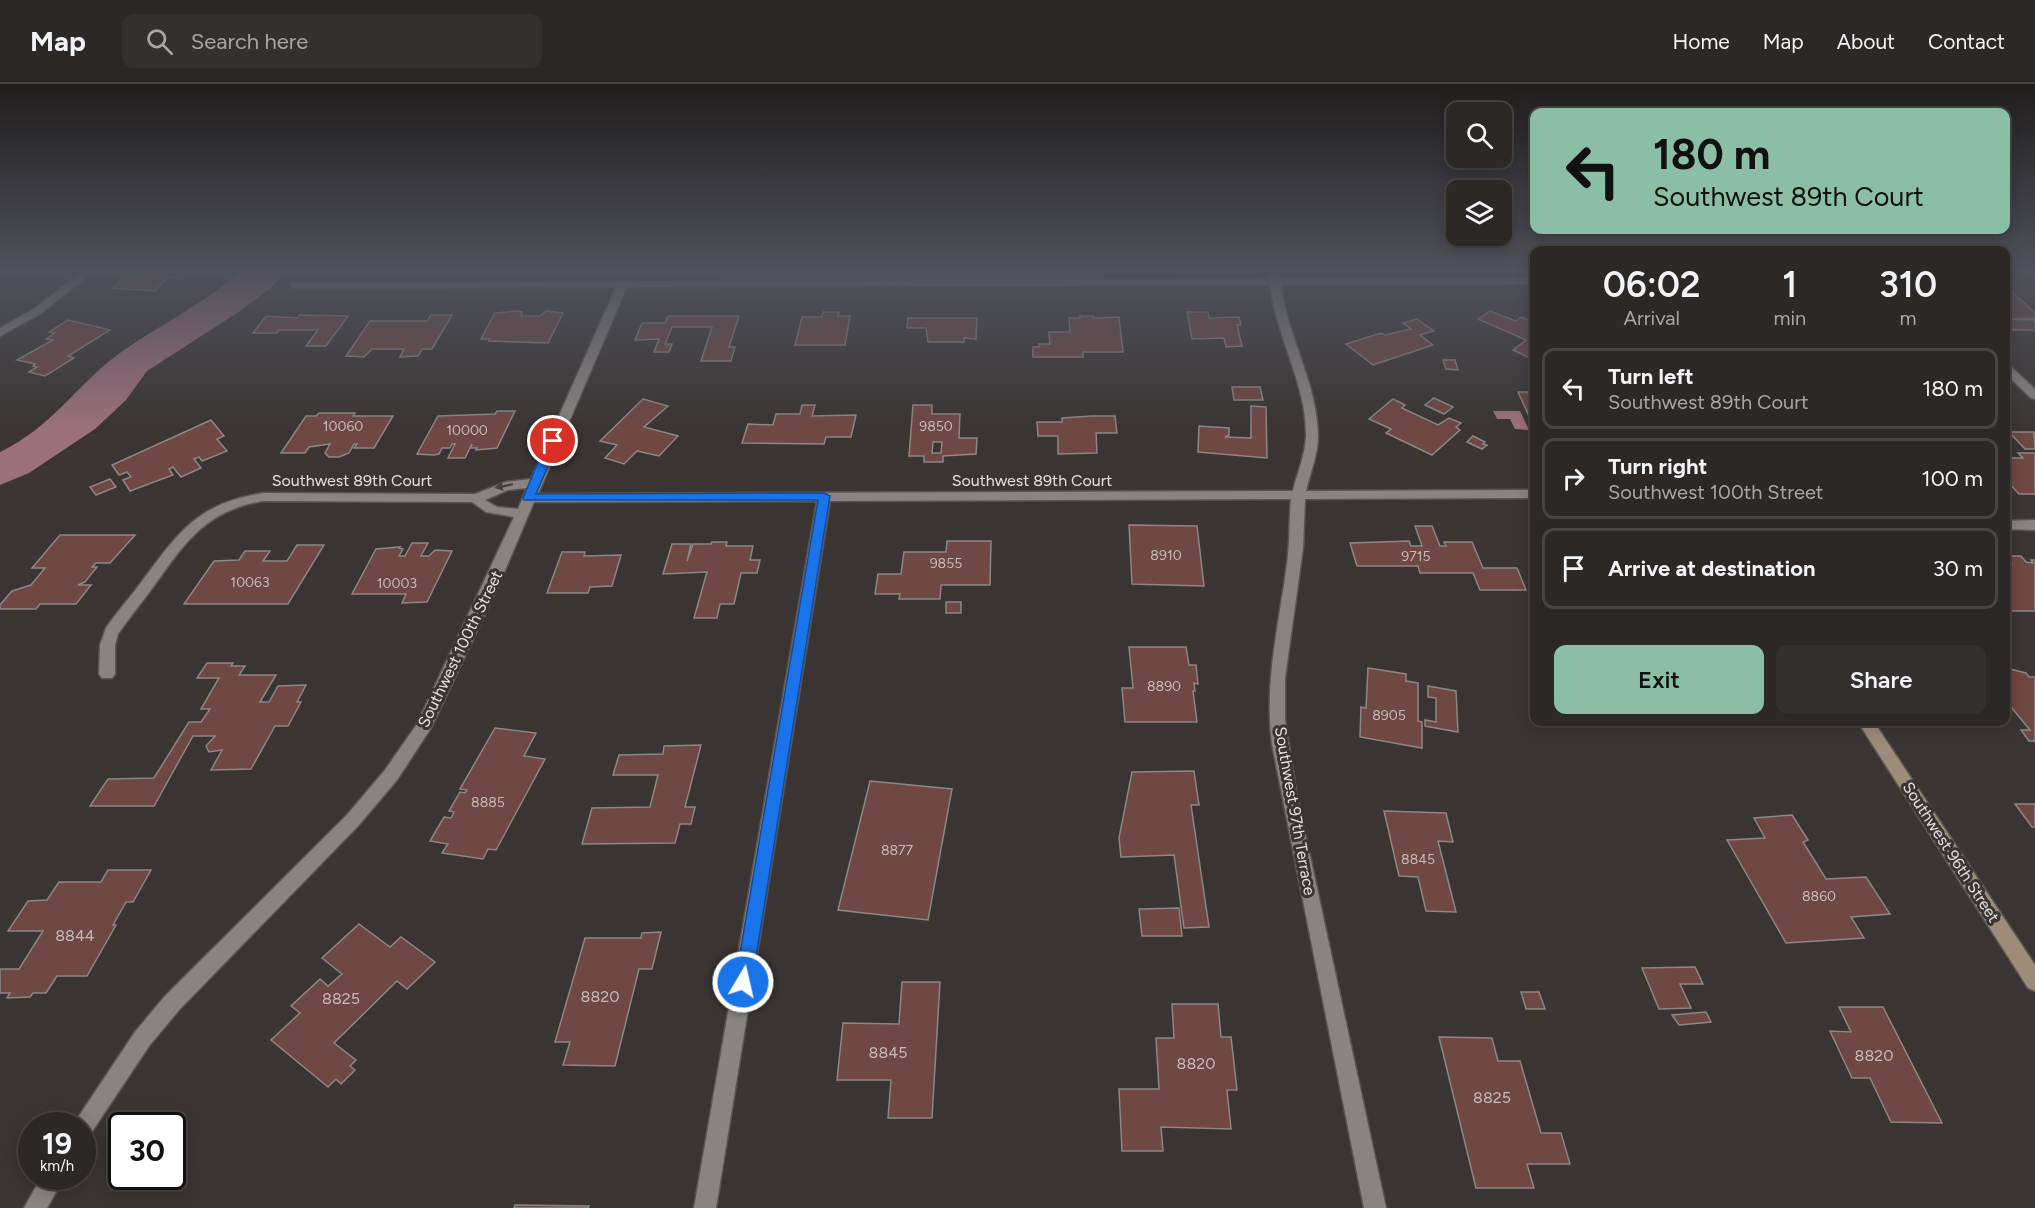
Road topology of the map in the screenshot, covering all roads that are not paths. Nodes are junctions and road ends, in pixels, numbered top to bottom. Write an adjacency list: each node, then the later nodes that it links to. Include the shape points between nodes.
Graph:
1 (15, 324): 4 (street)
2 (605, 324): 7 (street, Southwest 100th Street)
3 (1286, 324): 10 (street, Southwest 97th Terrace, via 1312,423 1310,457)
4 (0, 333)
5 (2010, 372): 6 (street)
6 (2035, 395)
7 (532, 490): 9 (street, Southwest 89th Court); 11 (street, Southwest 89th Court, one-way to 11, via 506,486); 12 (street, Southwest 100th Street)
8 (1530, 494): 10 (street, Southwest 89th Court)
9 (824, 496): 10 (street, Southwest 89th Court); 21 (street)
10 (1299, 496): 22 (street, Southwest 97th Terrace, via 1276,697 1279,734)
11 (476, 498): 12 (street, via 489,509); 15 (street, Southwest 89th Court, via 278,496 229,502 203,517 187,533 109,637)
12 (522, 513): 18 (street, Southwest 100th Street, via 462,650 407,752 352,821 172,1003)
13 (2010, 525): 14 (street)
14 (2035, 525)
15 (107, 674)
16 (1869, 726): 17 (street, Southwest 96th Street)
17 (2035, 982)
18 (93, 1112)
19 (46, 1190): 20 (street)
20 (35, 1208)
21 (705, 1208)
22 (1375, 1208)

